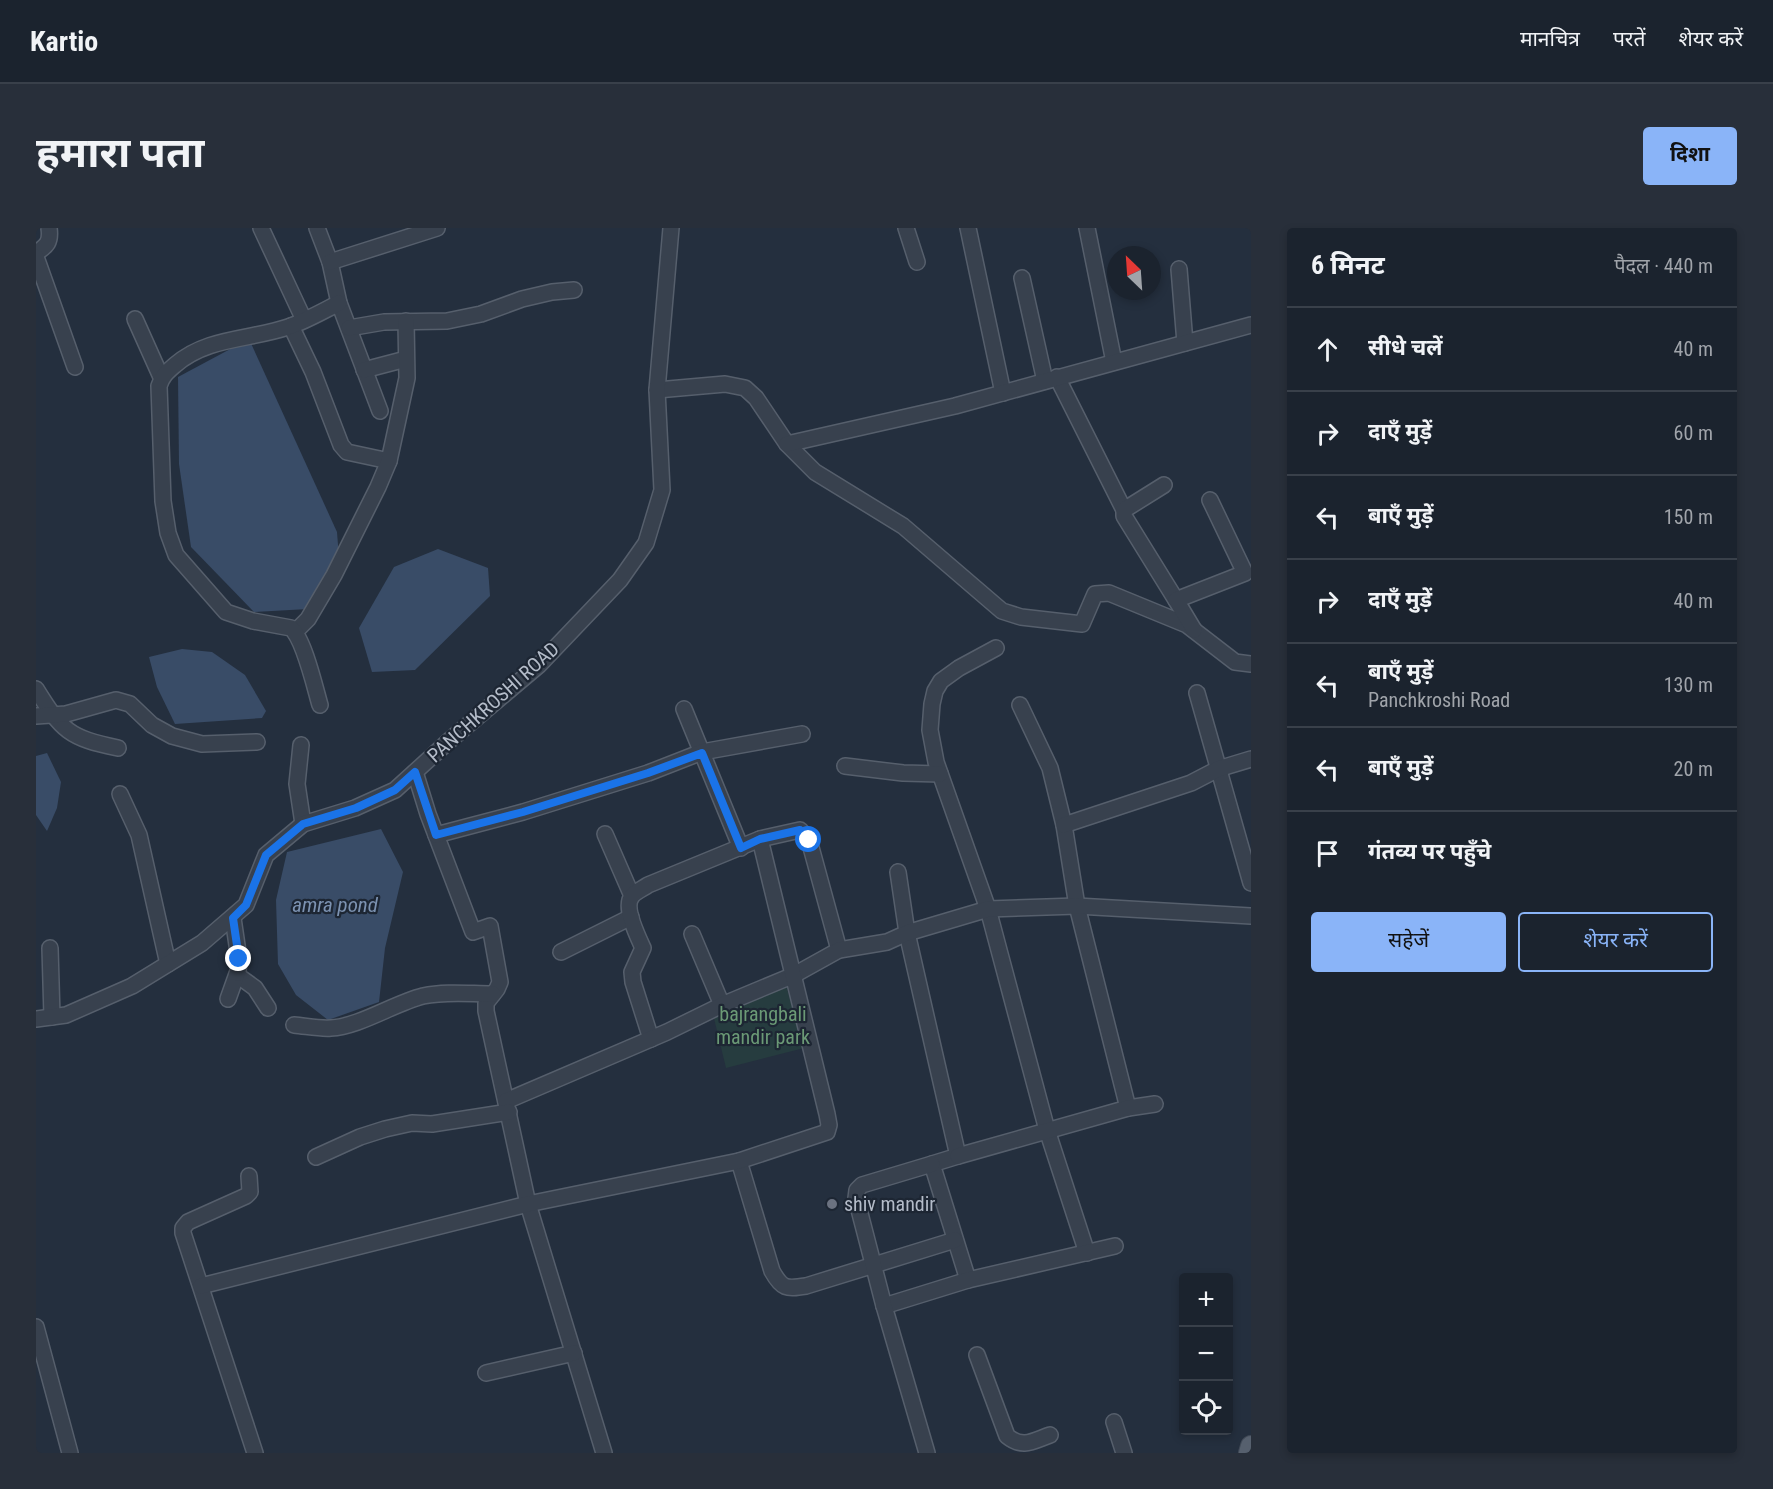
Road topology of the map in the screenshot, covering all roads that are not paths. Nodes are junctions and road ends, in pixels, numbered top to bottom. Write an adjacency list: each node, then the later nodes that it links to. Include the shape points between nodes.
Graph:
1 (49, 228): 9 (street, via 49,242)
2 (261, 228): 18 (street)
3 (317, 228): 11 (street)
4 (671, 228): 28 (street, PANCHKROSHI ROAD)
5 (906, 228): 10 (street)
6 (968, 228): 29 (street)
7 (1086, 228): 23 (street)
8 (431, 229): 11 (street)
9 (36, 255): 24 (street)
10 (917, 261)
11 (330, 262): 15 (street)
12 (1179, 269): 21 (street)
13 (1022, 278): 27 (street)
14 (574, 290): 17 (street, via 522,299 447,321)
15 (339, 303): 18 (street); 20 (street)
16 (135, 319): 26 (street)
17 (406, 321): 20 (street); 22 (street)
18 (297, 323): 26 (street, via 211,344 186,355); 32 (street, via 341,445 347,452)
19 (1251, 325): 21 (street)
20 (349, 328): 25 (street)
21 (1185, 343): 23 (street)
22 (406, 359): 25 (street); 32 (street, via 406,378)
23 (1114, 362): 27 (street)
24 (75, 367)
25 (364, 370): 30 (street)
26 (161, 377): 38 (street, via 163,501 176,555 226,612)
27 (1051, 379): 29 (street); 35 (street)
28 (657, 390): 31 (street, via 725,384 745,388); 56 (street, PANCHKROSHI ROAD, via 662,490 646,543 620,580 539,665)
29 (1003, 393): 31 (street)
30 (380, 411)
31 (787, 444): 37 (street, via 815,472 903,526 1002,611 1082,624 1095,594 1109,593)
32 (389, 461): 38 (street, via 334,575 308,619)
33 (1164, 485): 35 (street)
34 (1210, 500): 36 (street, via 1245,573)
35 (1124, 510): 36 (street, via 1124,516)
36 (1176, 600): 37 (street)
37 (1194, 630): 40 (street, via 1235,662)
38 (295, 632): 43 (street)
39 (996, 648): 57 (street, via 958,668 935,691 930,730)
40 (1251, 664)
41 (36, 689): 46 (street)
42 (1197, 693): 55 (street)
43 (320, 705)
44 (1020, 705): 60 (street, via 1050,768)
45 (684, 709): 52 (street)
46 (52, 715): 47 (street); 49 (street, via 117,700 130,704 152,725 172,736 202,744); 51 (street, via 78,738)
47 (36, 716)
48 (802, 734): 52 (street)
49 (257, 742)
50 (301, 745): 59 (street, via 297,784)
51 (118, 748)
52 (702, 753): 62 (street, via 523,812); 64 (street)
53 (1251, 759): 55 (street)
54 (845, 766): 57 (street)
55 (1218, 769): 60 (street, via 1191,783); 66 (street)
56 (415, 772): 59 (street, PANCHKROSHI ROAD, via 395,790 356,808); 62 (street)
57 (940, 774): 69 (street)
58 (120, 794): 78 (street, via 139,835)
59 (303, 824): 72 (street, PANCHKROSHI ROAD, via 266,855 246,905)
60 (1064, 825): 68 (street)
61 (604, 834): 67 (street)
62 (436, 835): 81 (street, via 473,932 490,926 500,982)
63 (760, 839): 64 (street); 76 (street, via 800,830 809,840); 80 (street)
64 (741, 848): 67 (street, via 648,885)
65 (898, 872): 73 (street)
66 (1251, 883)
67 (632, 896): 71 (street, via 628,904)
68 (1077, 906): 69 (street); 70 (street); 91 (street)
69 (988, 909): 73 (street); 92 (street)
70 (1251, 916)
71 (631, 917): 77 (street); 88 (street, via 643,948 632,972 633,982)
72 (233, 918): 78 (street, PANCHKROSHI ROAD); 79 (street, via 239,959)
73 (907, 933): 76 (street, via 886,942); 93 (street)
74 (692, 934): 83 (street)
75 (50, 948): 85 (street)
76 (839, 950): 80 (street)
77 (561, 952)
78 (168, 964): 85 (street, PANCHKROSHI ROAD, via 132,986 66,1015)
79 (237, 975): 82 (street); 84 (street, via 255,988)
80 (794, 975): 83 (street); 95 (street, via 829,1125 822,1135)
81 (493, 994): 87 (street, via 423,996 350,1025 332,1028); 90 (street, via 486,1003 486,1011)
82 (228, 999)
83 (723, 1005): 88 (street)
84 (268, 1008)
85 (52, 1017): 86 (street, PANCHKROSHI ROAD)
86 (36, 1019)
87 (294, 1025)
88 (651, 1039): 90 (street)
89 (1155, 1104): 91 (street)
90 (508, 1107): 94 (street, via 432,1124 385,1129); 98 (street)
91 (1128, 1108): 92 (street)
92 (1047, 1130): 93 (street); 101 (street)
93 (958, 1155): 96 (street)
94 (316, 1157)
95 (739, 1161): 98 (street); 102 (street, via 772,1270 781,1286 806,1286)
96 (932, 1164): 99 (street); 102 (street, via 862,1185 857,1190)
97 (249, 1176): 104 (street, via 250,1192 246,1196 188,1222 183,1228)
98 (528, 1204): 104 (street); 107 (street)
99 (955, 1240): 102 (street); 103 (street)
100 (1114, 1246): 101 (street)
101 (1087, 1253): 103 (street)
102 (874, 1264): 105 (street)
103 (968, 1280): 105 (street)
104 (201, 1286): 115 (street)
105 (884, 1306): 117 (street)
106 (36, 1327): 114 (street)
107 (574, 1353): 109 (street); 116 (street)
108 (977, 1355): 113 (street, via 1007,1436)
109 (486, 1373)
110 (1114, 1422): 118 (street)
111 (1050, 1435): 113 (street)
112 (1251, 1446): 119 (main road)
113 (1025, 1448)
114 (70, 1453)
115 (255, 1453)
116 (604, 1453)
117 (927, 1453)
118 (1124, 1453)
119 (1249, 1453)

